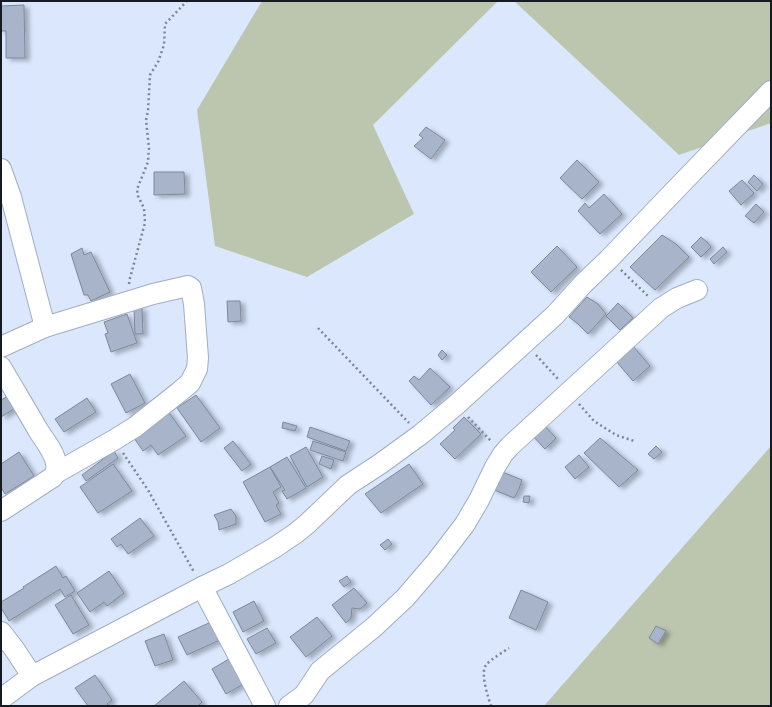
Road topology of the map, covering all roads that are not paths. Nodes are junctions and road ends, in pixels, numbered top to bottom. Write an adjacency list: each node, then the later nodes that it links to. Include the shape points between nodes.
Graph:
1 (771, 91): 9 (street, via 555,315 456,405 420,435 348,484 296,533 274,548)
2 (1, 169): 4 (street, via 11,197)
3 (696, 290): 14 (street, via 661,308 510,446 495,467 465,524 436,562 405,598 320,671 304,696)
4 (45, 327): 5 (street); 7 (street, via 178,288 191,288 198,358 197,369 190,383 134,427)
5 (1, 347)
6 (1, 366): 7 (street, via 53,455)
7 (56, 473): 8 (street)
8 (1, 511)
9 (202, 587): 11 (street); 13 (street)
10 (1, 632): 11 (street)
11 (32, 676): 12 (street)
12 (1, 699)
13 (265, 706)
14 (289, 706)

